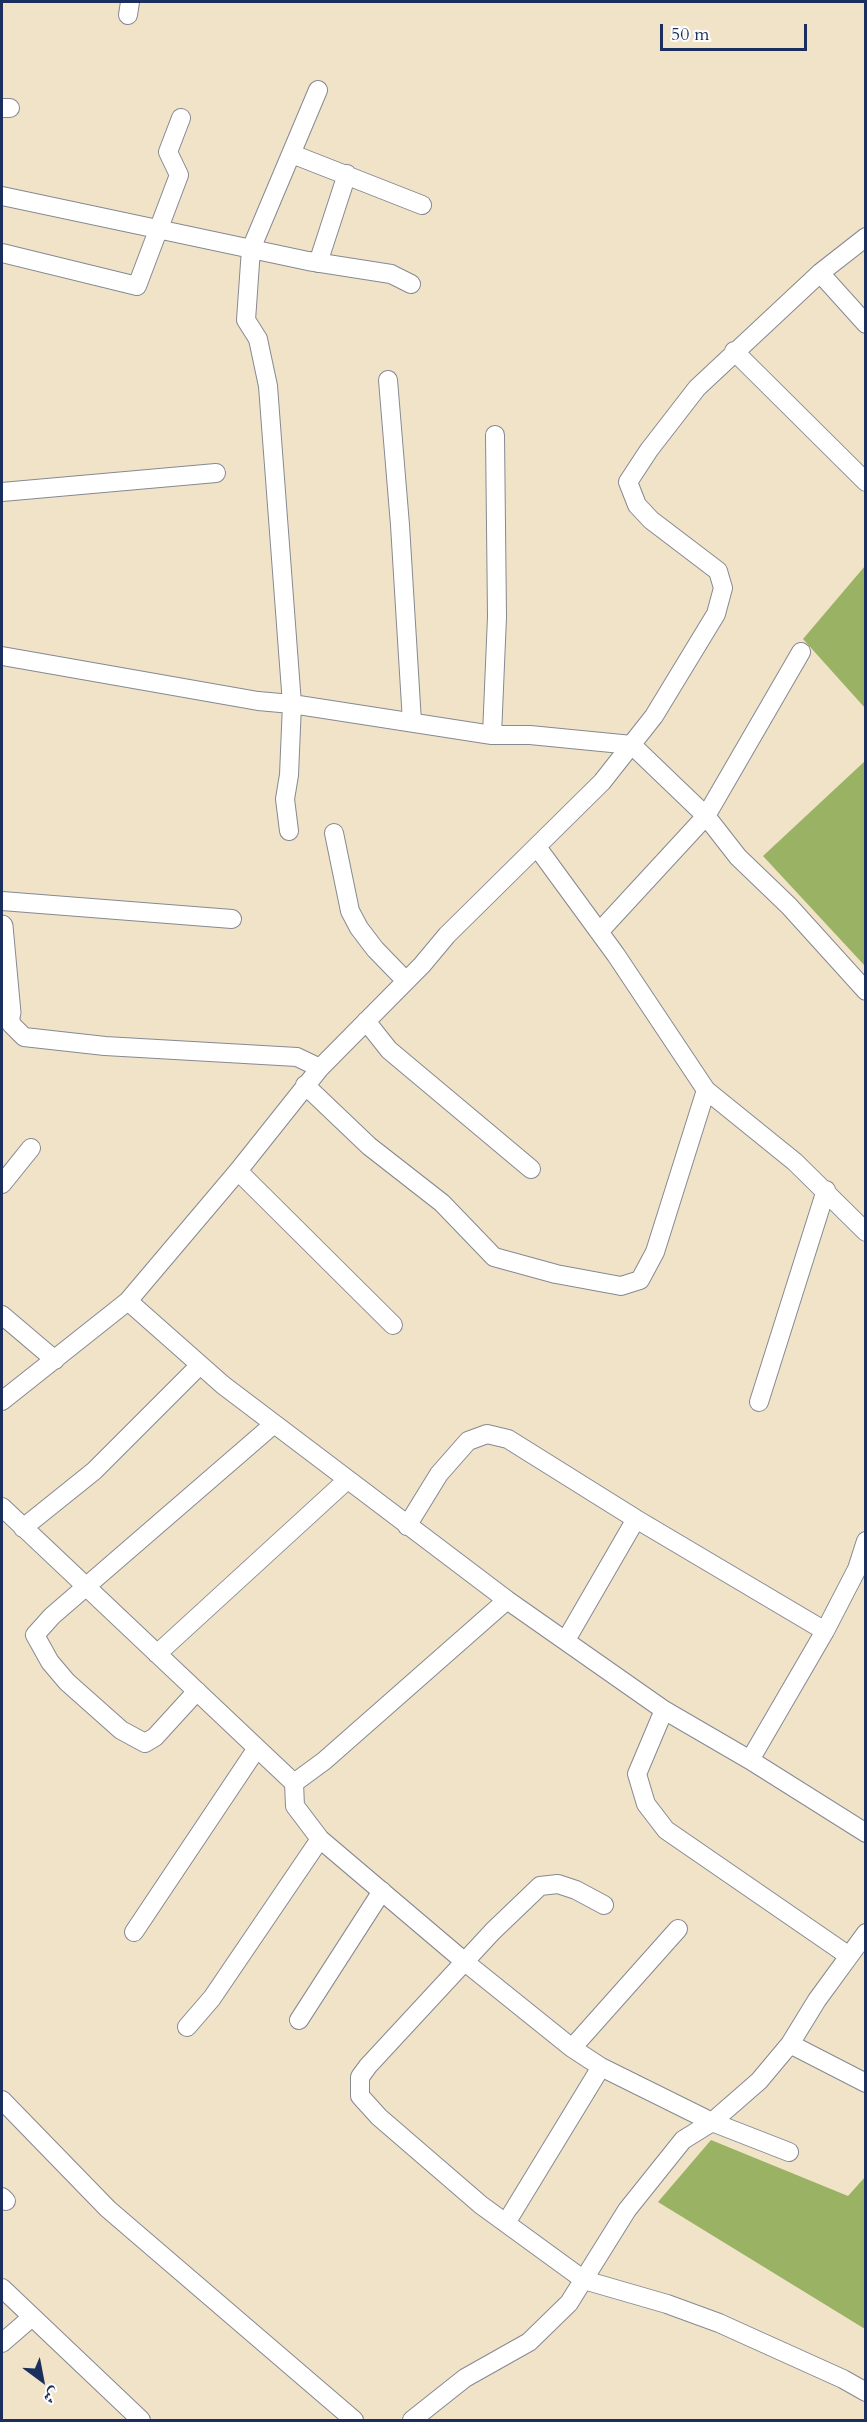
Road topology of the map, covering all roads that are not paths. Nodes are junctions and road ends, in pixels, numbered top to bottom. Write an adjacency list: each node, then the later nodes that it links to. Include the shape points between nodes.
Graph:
1 (318, 90): 3 (street)
2 (181, 118): 7 (street, via 168,152 179,175)
3 (292, 154): 4 (street); 9 (street)
4 (347, 174): 6 (street); 11 (street)
5 (2, 196): 7 (street)
6 (422, 205)
7 (159, 230): 9 (street); 10 (street, via 137,286)
8 (866, 237): 12 (street)
9 (251, 249): 11 (street); 23 (street, via 246,321 258,339 268,386)
10 (2, 253)
11 (318, 263): 13 (street, via 391,274)
12 (820, 273): 14 (street); 15 (street)
13 (411, 284)
14 (866, 324)
15 (734, 351): 19 (street); 26 (street, via 697,388 628,482 636,505 718,571 723,588 716,614)
16 (388, 380): 24 (street)
17 (495, 435): 25 (street, via 497,606)
18 (216, 472): 20 (street)
19 (866, 482)
20 (2, 492)
21 (801, 652): 27 (street)
22 (2, 657): 23 (street)
23 (292, 704): 24 (street); 28 (street, via 285,799)
24 (412, 722): 25 (street)
25 (492, 735): 26 (street)
26 (632, 745): 27 (street); 30 (street, via 602,782)
27 (706, 816): 34 (street); 36 (street, via 738,857 789,906)
28 (289, 831)
29 (334, 833): 35 (street, via 350,911 375,949)
30 (537, 847): 34 (street); 35 (street)
31 (2, 901): 32 (street)
32 (232, 919)
33 (2, 926): 37 (street)
34 (599, 932): 41 (street)
35 (406, 981): 38 (street)
36 (866, 991)
37 (6, 1014): 39 (street, via 24,1037 105,1046 297,1057)
38 (366, 1021): 39 (street); 43 (street, via 389,1050)
39 (320, 1068): 40 (street)
40 (305, 1085): 41 (street, via 369,1146 442,1203 494,1257 621,1286 640,1280 655,1252); 44 (street)
41 (706, 1090): 46 (street)
42 (31, 1148): 45 (street)
43 (531, 1169)
44 (238, 1171): 48 (street); 50 (street)
45 (2, 1184)
46 (826, 1190): 47 (street); 54 (street)
47 (866, 1232)
48 (128, 1301): 51 (street); 52 (street)
49 (2, 1316): 51 (street)
50 (393, 1325)
51 (55, 1360): 53 (street)
52 (200, 1365): 55 (street); 60 (street, via 94,1471)
53 (2, 1401)
54 (759, 1402)
55 (274, 1424): 56 (street); 62 (street)
56 (347, 1480): 59 (street); 66 (street)
57 (2, 1507): 60 (street)
58 (636, 1519): 59 (street, via 508,1439 487,1434 468,1441); 64 (street); 65 (street)
59 (407, 1526): 63 (street)
60 (23, 1528): 62 (street)
61 (866, 1541): 64 (street, via 857,1569)
62 (86, 1588): 66 (street); 67 (street, via 35,1635 67,1682 121,1730 145,1743)
63 (507, 1600): 65 (street); 71 (street)
64 (825, 1631): 70 (street)
65 (566, 1640): 68 (street)
66 (157, 1654): 67 (street)
67 (196, 1691): 69 (street)
68 (664, 1710): 70 (street); 79 (street, via 637,1774 646,1804 666,1830)
69 (257, 1748): 71 (street); 77 (street)
70 (750, 1760): 72 (street)
71 (294, 1784): 73 (street, via 295,1806)
72 (866, 1833)
73 (320, 1839): 74 (street); 82 (street, via 212,1998)
74 (382, 1891): 80 (street); 81 (street)
75 (604, 1905): 80 (street, via 558,1884 540,1886)
76 (678, 1929): 84 (street)
77 (134, 1932)
78 (866, 1933): 79 (street)
79 (849, 1956): 83 (street)
80 (465, 1962): 84 (street); 90 (street, via 360,2077 360,2096 379,2117)
81 (299, 2020)
82 (187, 2027)
83 (790, 2044): 86 (street); 88 (street, via 759,2081)
84 (572, 2048): 85 (street)
85 (601, 2067): 88 (street); 90 (street)
86 (866, 2083)
87 (2, 2100): 98 (street, via 108,2209)
88 (712, 2122): 89 (street); 91 (street, via 683,2140 627,2210)
89 (789, 2152)
90 (506, 2223): 91 (street)
91 (584, 2280): 95 (street, via 719,2323); 96 (street, via 569,2303 529,2342 465,2378)
92 (2, 2288): 93 (street)
93 (32, 2317): 94 (street); 97 (street)
94 (2, 2343)
95 (866, 2391)
96 (424, 2417)
97 (141, 2421)
98 (354, 2421)

